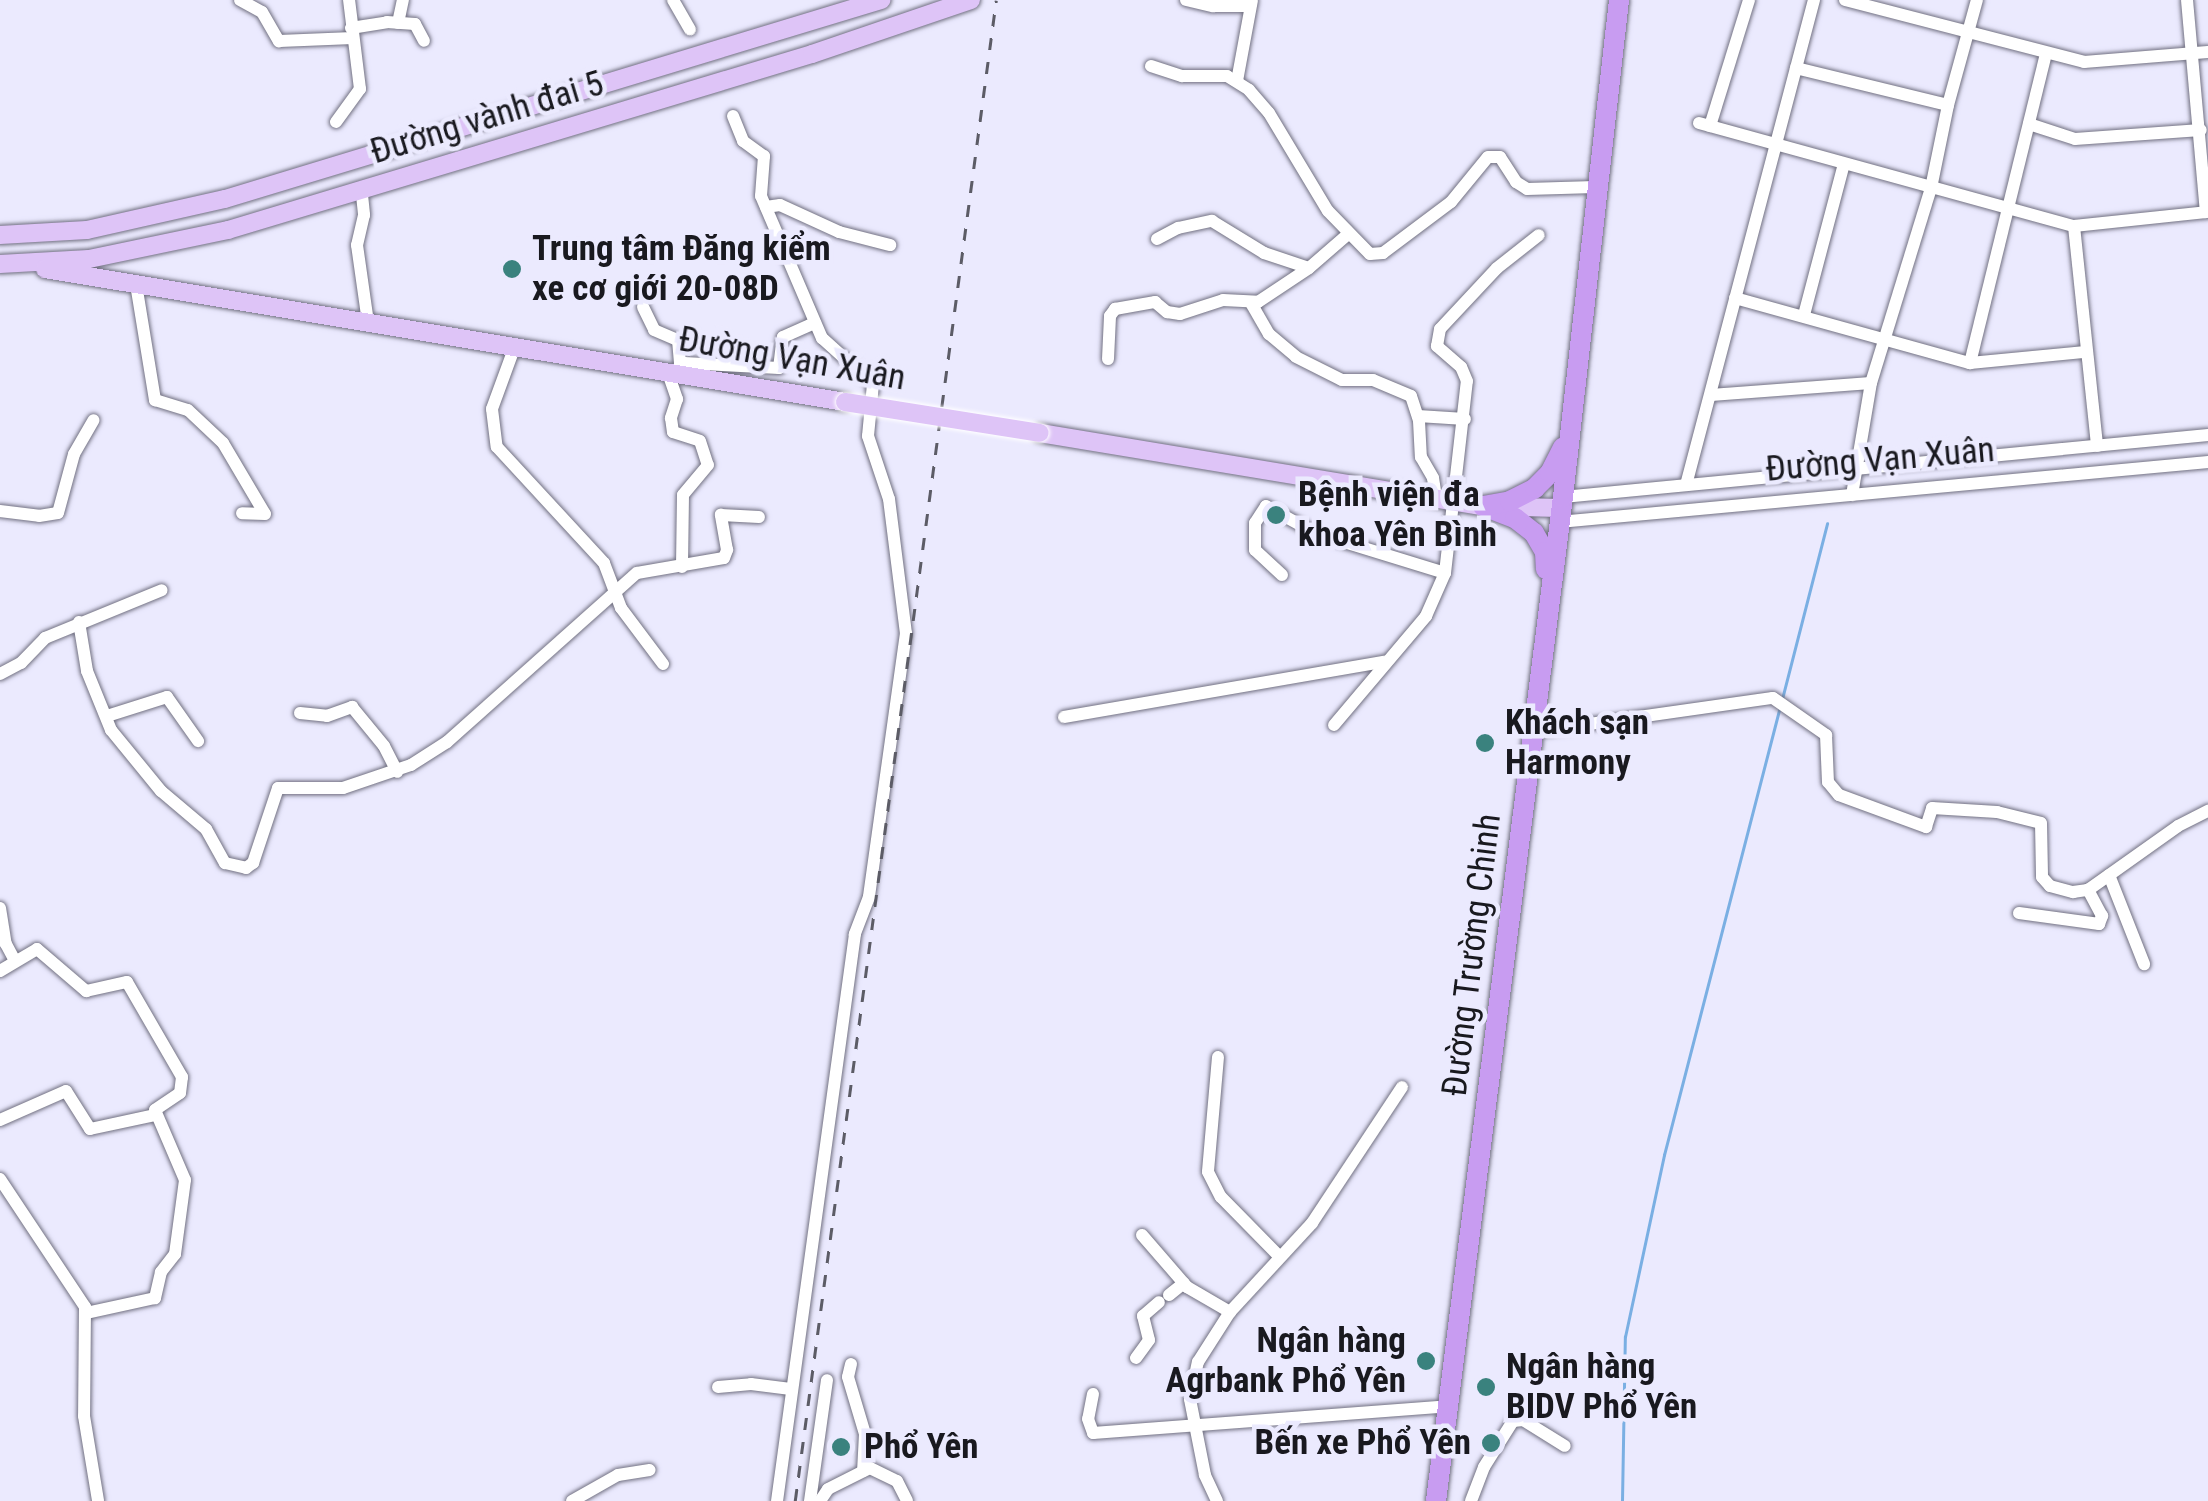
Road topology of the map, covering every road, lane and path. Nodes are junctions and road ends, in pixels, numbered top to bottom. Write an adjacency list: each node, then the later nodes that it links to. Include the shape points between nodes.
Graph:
1 (240, 0): 18 (street, via 262,12 280,41)
2 (349, 0): 18 (street)
3 (402, 0): 15 (street)
4 (672, 0): 16 (street)
5 (881, 0): 40 (main road, Đường vành đai 5, via 225,199 87,230)
6 (972, 0): 44 (main road, Đường vành đai 5, via 228,230 89,259)
7 (1186, 0): 14 (street)
8 (1619, 0): 32 (highway, Đường Trường Chinh)
9 (1749, 0): 30 (street, via 1704,124)
10 (1814, 0): 23 (street)
11 (1845, 0): 17 (street)
12 (1977, 0): 17 (street)
13 (2187, 0): 21 (street)
14 (1251, 3): 24 (street)
15 (398, 23): 18 (street); 19 (street, via 415,24)
16 (690, 30)
17 (1969, 31): 20 (street); 25 (street)
18 (352, 33): 27 (street, via 360,90)
19 (424, 41)
20 (2046, 53): 21 (street, via 2084,62); 28 (street)
21 (2201, 53): 29 (street)
22 (1151, 66): 24 (street)
23 (1796, 68): 25 (street); 30 (street)
24 (1237, 81): 39 (street, via 1269,112)
25 (1948, 105): 33 (street)
26 (733, 116): 36 (street, via 743,141 764,156 760,191)
27 (336, 122)
28 (2029, 124): 29 (street, via 2075,139); 35 (street)
29 (2201, 130): 37 (street)
30 (1778, 144): 31 (street); 47 (street)
31 (1844, 164): 33 (street); 50 (street)
32 (1595, 187): 39 (street, via 1526,189 1494,155 1480,163 1452,202 1384,253 1370,254); 64 (highway, Đường Trường Chinh)
33 (1931, 188): 35 (street); 53 (street)
34 (362, 195): 51 (street, via 358,246)
35 (2006, 206): 38 (street); 57 (street)
36 (766, 207): 43 (street, via 780,206 804,220); 52 (street)
37 (2207, 212): 38 (street)
38 (2074, 226): 55 (street)
39 (1347, 234): 45 (street)
40 (0, 235)
41 (1539, 235): 62 (street, via 1440,329 1437,346 1466,374)
42 (1157, 239): 45 (street, via 1212,221 1264,253)
43 (890, 245)
44 (4, 263): 46 (main road, Đường Vạn Xuân)
45 (1310, 268): 48 (street)
46 (136, 284): 51 (main road, Đường Vạn Xuân); 76 (street, via 155,400 188,410 223,443 265,514)
47 (1735, 298): 50 (street); 60 (street)
48 (1251, 303): 56 (street, via 1223,300 1172,314 1155,302 1115,309); 61 (street, via 1280,347 1342,380 1373,380 1401,391)
49 (643, 307): 58 (street, via 654,330 678,340)
50 (1804, 315): 53 (street)
51 (368, 322): 54 (main road, Đường Vạn Xuân)
52 (815, 322): 58 (street, via 783,337 779,368); 117 (street, via 828,346 873,384 868,436 889,499 906,633)
53 (1886, 337): 57 (street); 59 (street)
54 (514, 346): 58 (main road, Đường Vạn Xuân); 82 (street, via 492,409 497,447 604,563)
55 (2085, 352): 57 (street); 66 (street)
56 (1108, 359)
57 (1970, 363)
58 (674, 368): 71 (main road, Đường Vạn Xuân, bridge); 78 (street, via 673,432 700,440 708,464 684,495)
59 (1871, 383): 60 (street); 68 (street)
60 (1711, 395): 69 (street)
61 (1418, 416): 62 (street); 71 (street, via 1421,456)
62 (1465, 419): 72 (street)
63 (94, 420): 75 (street, via 74,454 58,513)
64 (1569, 431): 73 (highway, via 1535,488); 74 (highway, Đường Trường Chinh)
65 (2208, 435): 66 (street, Đường Vạn Xuân)
66 (2097, 446): 68 (street, Đường Vạn Xuân)
67 (2208, 462): 70 (street, Đường Vạn Xuân)
68 (1854, 469): 69 (street, Đường Vạn Xuân); 70 (street)
69 (1686, 485): 74 (street, Đường Vạn Xuân)
70 (1852, 495): 74 (street, Đường Vạn Xuân)
71 (1436, 498): 72 (main road, Đường Vạn Xuân)
72 (1455, 502): 73 (main road, Đường Vạn Xuân); 79 (street)
73 (1483, 506): 74 (main road, Đường Vạn Xuân); 83 (highway, via 1515,518 1539,540)
74 (1561, 509): 83 (highway, Đường Trường Chinh)
75 (0, 511)
76 (242, 514)
77 (759, 517): 78 (street, via 721,515 726,555)
78 (682, 567): 82 (street, via 644,569)
79 (1445, 573): 80 (street, via 1315,534 1266,506 1254,523 1255,550); 85 (street, via 1426,616)
80 (1282, 575)
81 (162, 590): 84 (street)
82 (615, 590): 86 (street); 94 (street, via 447,742)
83 (1547, 607): 92 (highway, Đường Trường Chinh)
84 (79, 622): 87 (street, via 45,638); 89 (street, via 90,679)
85 (1384, 662): 90 (street); 91 (street)
86 (662, 664)
87 (0, 674)
88 (300, 713): 94 (street, via 327,716 352,707)
89 (108, 716): 93 (street, via 166,697); 94 (street, via 111,730 161,791 206,829 233,868 253,864 278,788 329,790)
90 (1064, 717)
91 (1334, 724)
92 (1532, 732): 97 (street, via 1768,698 1826,735 1828,782 1839,795 1926,827 1932,808 2041,823 2045,882); 119 (highway, Đường Trường Chinh)
93 (198, 741)
94 (397, 772)
95 (2208, 811): 96 (street)
96 (2109, 875): 97 (street); 101 (street)
97 (2088, 890): 99 (street, via 2102,916 2099,924)
98 (0, 908): 100 (street)
99 (2019, 913)
100 (15, 962): 102 (street); 105 (street, via 37,949 86,991 130,984 183,1084)
101 (2144, 964)
102 (0, 971)
103 (1218, 1057): 109 (street, via 1208,1172)
104 (1402, 1086): 109 (street, via 1312,1223)
105 (155, 1115): 106 (street, via 90,1129 66,1091); 112 (street, via 185,1180 175,1254 161,1272 155,1298)
106 (0, 1120)
107 (0, 1179): 112 (street)
108 (1142, 1234): 110 (street)
109 (1279, 1256): 111 (street)
110 (1184, 1284): 111 (street); 113 (street, via 1142,1316 1149,1340)
111 (1230, 1312): 120 (street, via 1192,1380)
112 (86, 1313): 124 (street, via 84,1416)
113 (1136, 1358)
114 (851, 1364): 123 (street, via 848,1377 865,1434)
115 (827, 1380): 127 (street)
116 (718, 1387): 117 (street)
117 (792, 1389): 126 (street)
118 (1093, 1394): 120 (street, via 1093,1433)
119 (1448, 1406): 120 (street); 131 (highway, Đường Trường Chinh)
120 (1194, 1424): 130 (street)
121 (1566, 1446): 132 (street, via 1513,1421)
122 (650, 1470): 125 (street, via 618,1474)
123 (863, 1471): 128 (street, via 828,1489); 129 (street, via 880,1470 897,1481)
124 (98, 1501)
125 (572, 1501)
126 (777, 1501)
127 (810, 1501)
128 (820, 1501)
129 (907, 1501)
130 (1217, 1501)
131 (1436, 1501)
132 (1470, 1501)

